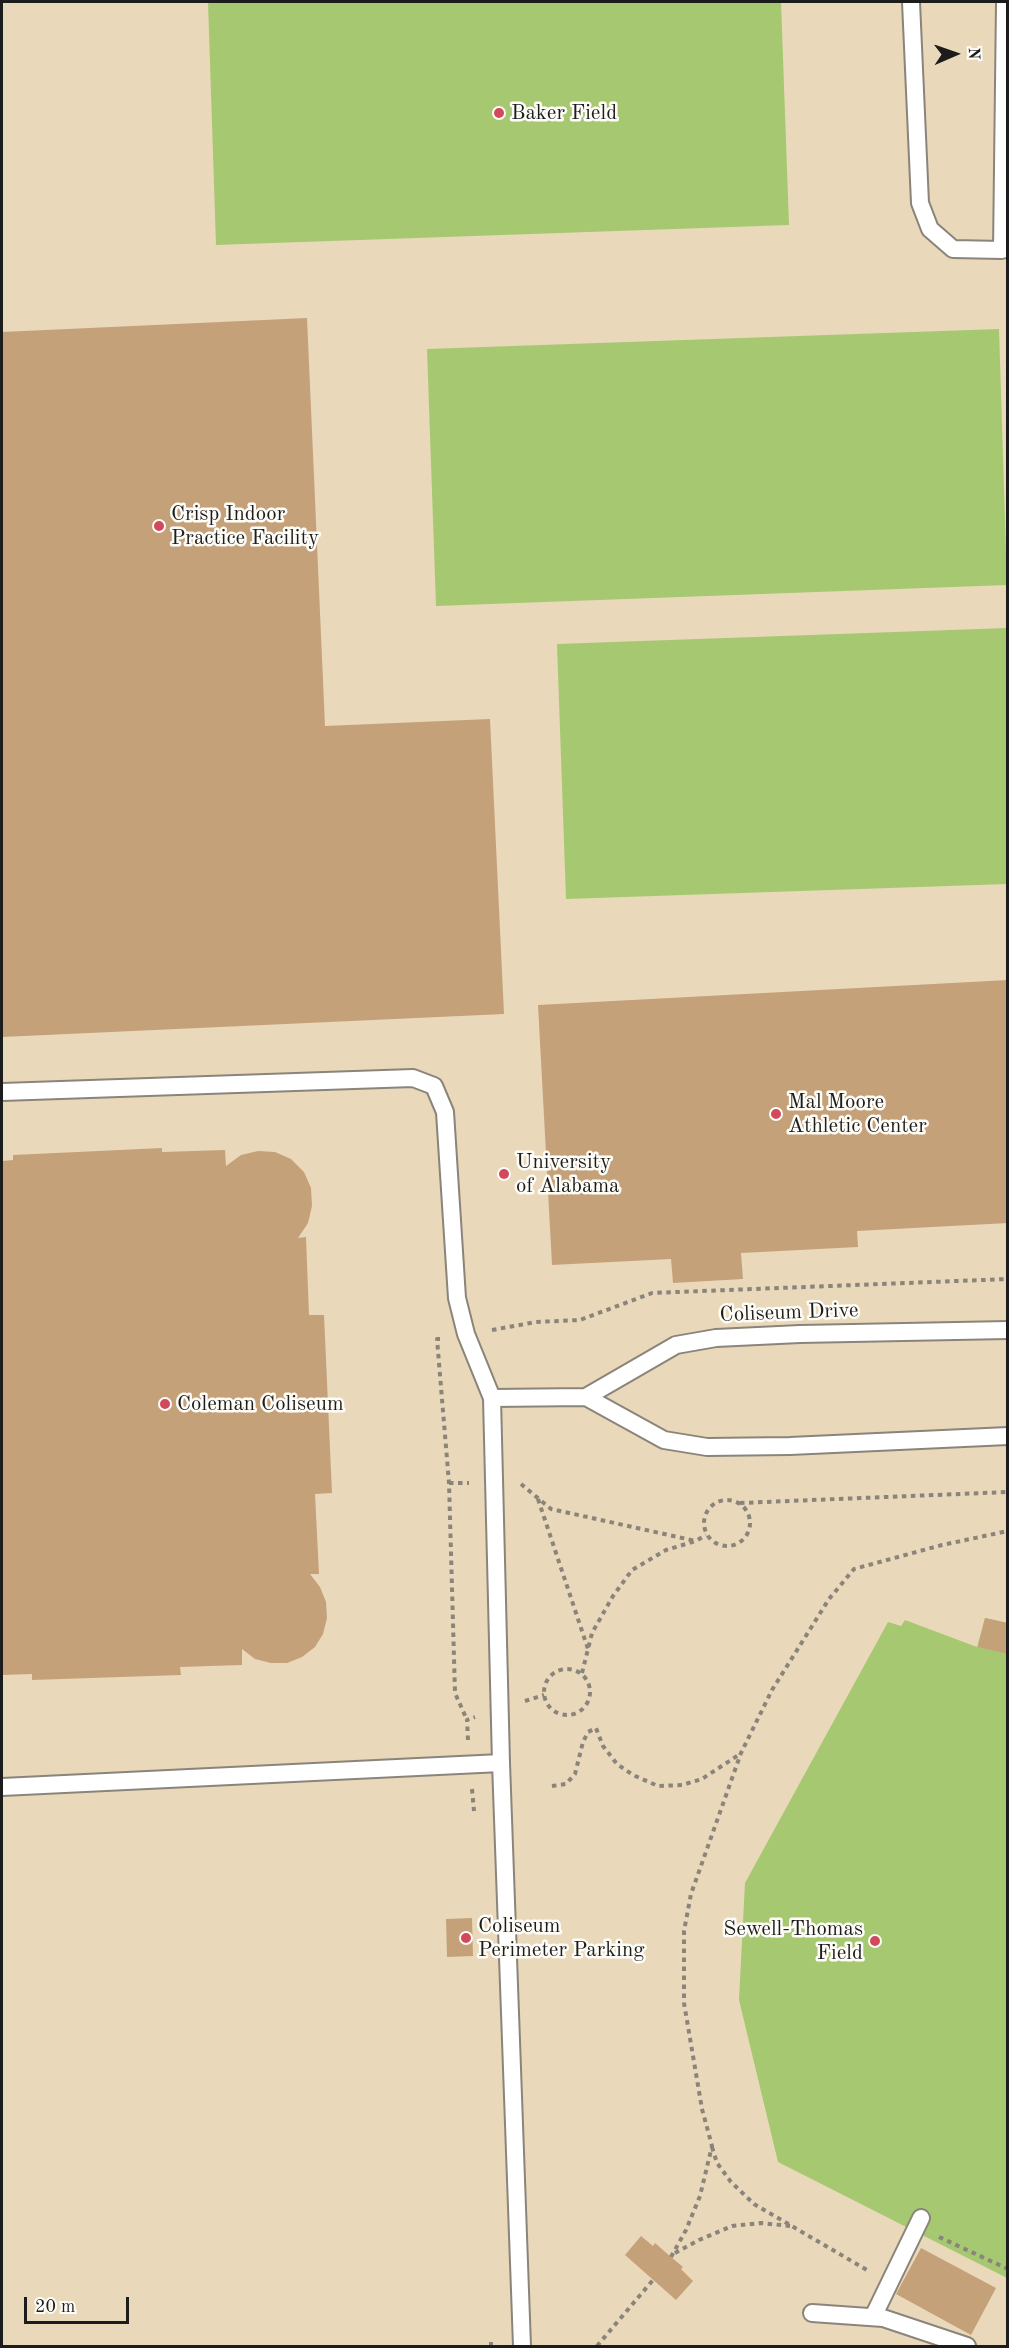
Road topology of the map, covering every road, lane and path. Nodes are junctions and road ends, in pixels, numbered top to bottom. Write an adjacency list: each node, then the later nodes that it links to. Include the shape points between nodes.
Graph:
1 (911, 2): 2 (lane, via 920,203 930,229 953,249 1002,250)
2 (1005, 2)
3 (2, 1092): 6 (lane, via 413,1078 434,1086 445,1112 458,1298)
4 (1008, 1279): 6 (path, via 652,1293 580,1320 536,1322)
5 (1008, 1330): 7 (lane, Coliseum Drive, via 716,1338 676,1345)
6 (466, 1334): 8 (lane); 10 (path, via 437,1339)
7 (586, 1397): 8 (lane, Coliseum Drive); 9 (lane, Coliseum Drive, via 664,1440 707,1447)
8 (492, 1398): 11 (lane)
9 (1008, 1436)
10 (449, 1483): 11 (path); 20 (path, via 455,1693)
11 (494, 1483): 13 (path, via 520,1483); 22 (lane)
12 (1008, 1492): 14 (path)
13 (538, 1498): 17 (path, via 551,1509); 18 (path)
14 (740, 1503): 16 (path, via 725,1500 711,1506 704,1520); 16 (path, via 749,1515 750,1531 746,1538 725,1547)
15 (1008, 1532): 21 (path, via 854,1569 829,1599 772,1690)
16 (706, 1535): 17 (path)
17 (696, 1541): 18 (path, via 666,1550 633,1570 607,1605)
18 (588, 1650): 19 (path)
19 (582, 1673): 19 (path, via 568,1668 547,1679 546,1702 556,1713 572,1715 588,1702 590,1687)
20 (467, 1720)
21 (741, 1753): 23 (path, via 702,1779 658,1786 617,1764 603,1746 596,1728 588,1732 575,1774 566,1784); 25 (path, via 691,1894 684,1931 684,2003)
22 (501, 1763): 24 (lane); 33 (lane)
23 (552, 1786)
24 (2, 1787)
25 (712, 2146): 27 (path, via 717,2163 731,2182 754,2204); 27 (path, via 700,2196 673,2255 732,2226 761,2223)
26 (919, 2222): 28 (path); 30 (lane)
27 (793, 2227): 30 (path)
28 (1008, 2268)
29 (653, 2280): 34 (path)
30 (890, 2283): 32 (lane)
31 (812, 2313): 32 (lane)
32 (873, 2317): 35 (lane)
33 (522, 2346)
34 (597, 2346)
35 (967, 2346)

